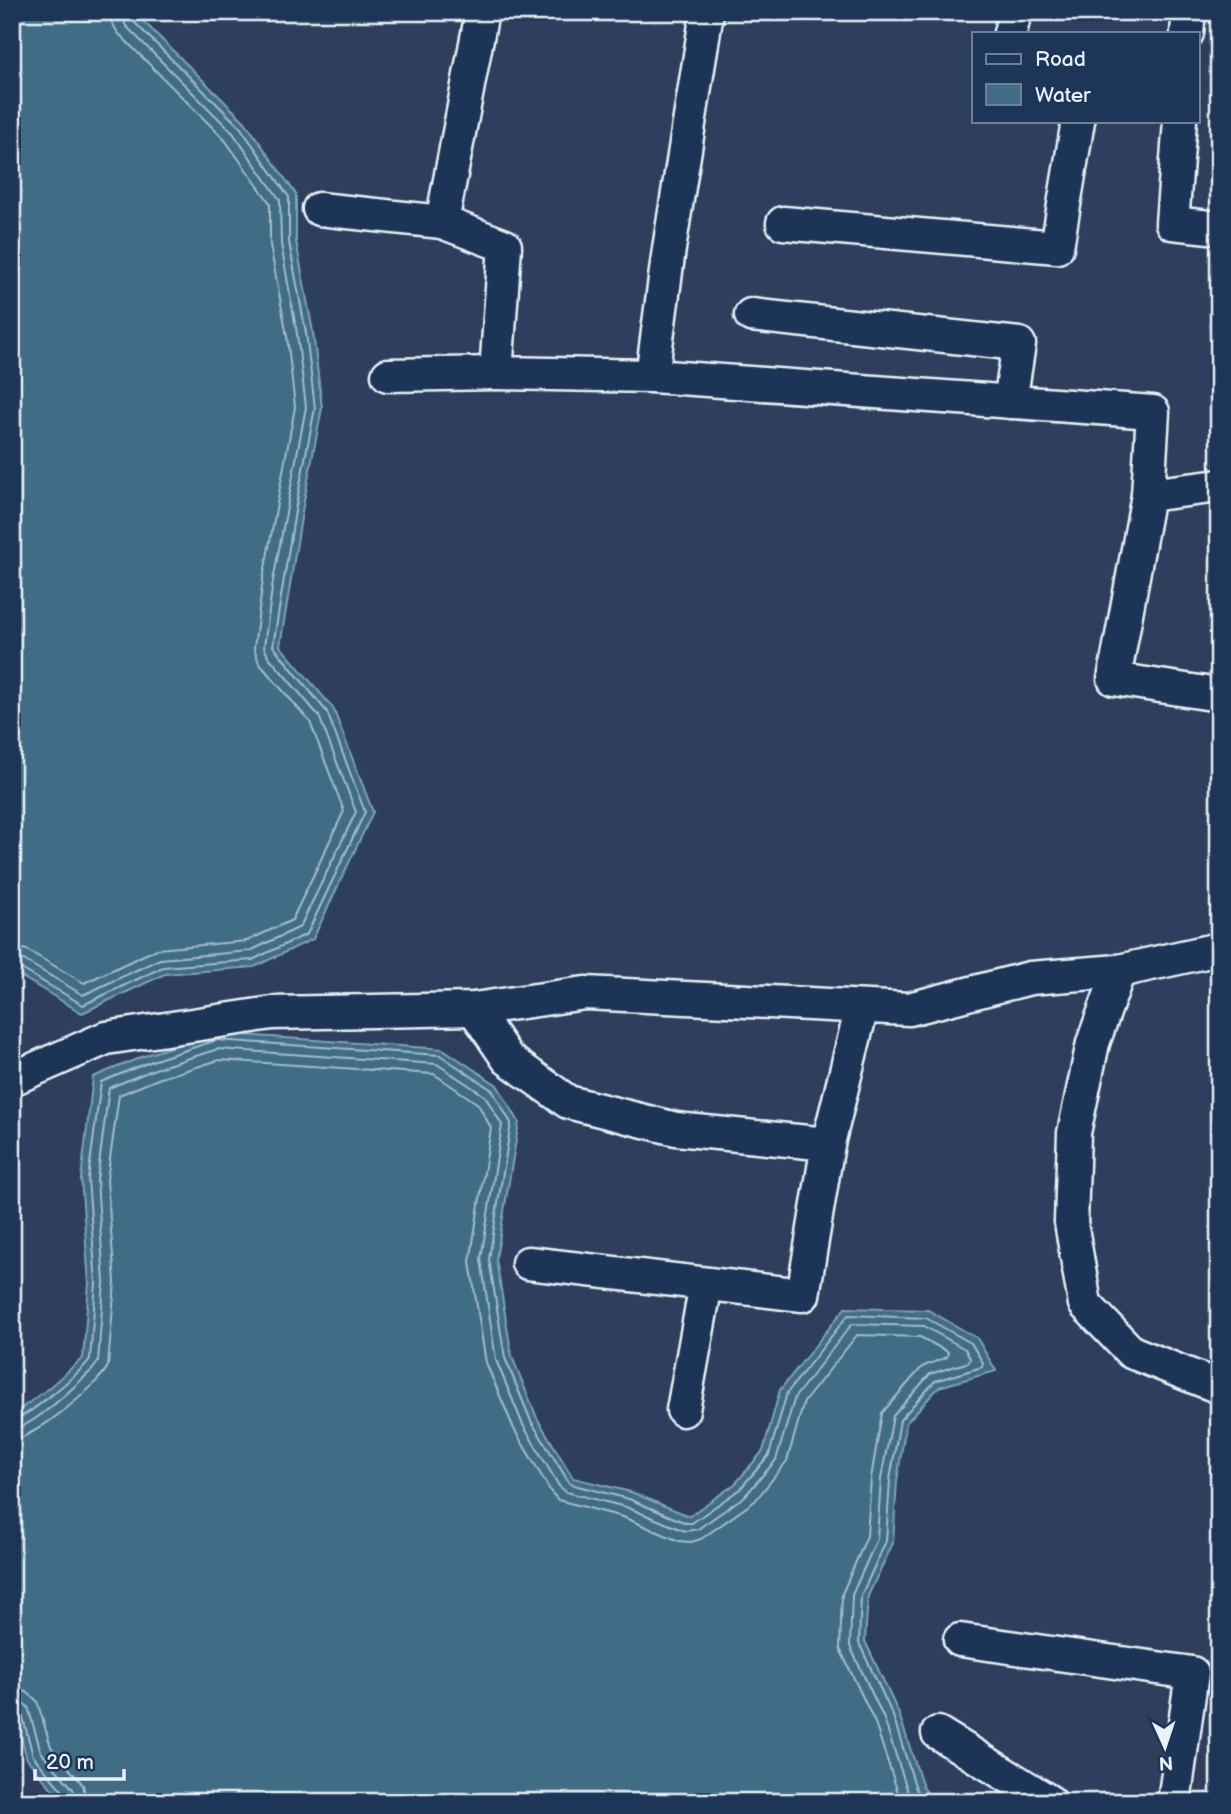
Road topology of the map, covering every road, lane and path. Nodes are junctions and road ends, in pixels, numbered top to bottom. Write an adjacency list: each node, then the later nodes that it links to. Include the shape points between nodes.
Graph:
1 (481, 12): 10 (street)
2 (708, 12): 16 (street)
3 (1015, 12): 5 (street)
4 (1189, 12): 6 (street)
5 (1010, 32)
6 (1187, 32)
7 (1078, 122): 11 (street, via 1058,247)
8 (1181, 122): 12 (street, via 1172,223)
9 (319, 209): 10 (street)
10 (442, 222): 14 (street, via 505,246)
11 (783, 223)
12 (1219, 228)
13 (751, 315): 17 (street, via 1019,344)
14 (496, 373): 15 (street); 16 (street)
15 (388, 375)
16 (652, 376): 17 (street)
17 (1010, 402): 19 (street, via 1153,412)
18 (1219, 486): 19 (street)
19 (1148, 495): 20 (street, via 1114,679)
20 (1219, 695)
21 (1219, 949): 22 (street)
22 (1119, 971): 23 (street, via 1030,978 909,1009); 29 (street, via 1093,1043 1074,1133 1071,1222 1084,1304 1131,1352)
23 (862, 1007): 24 (street, via 584,993); 26 (street)
24 (474, 1009): 25 (street, via 272,1013 106,1038); 26 (street, via 508,1059 568,1102 676,1129)
25 (12, 1079)
26 (828, 1143): 28 (street, via 803,1295)
27 (528, 1264): 28 (street)
28 (706, 1284): 30 (street)
29 (1219, 1387)
30 (683, 1410)
31 (960, 1640): 34 (street, via 1192,1673)
32 (938, 1733): 33 (street)
33 (1050, 1802)
34 (1174, 1802)

